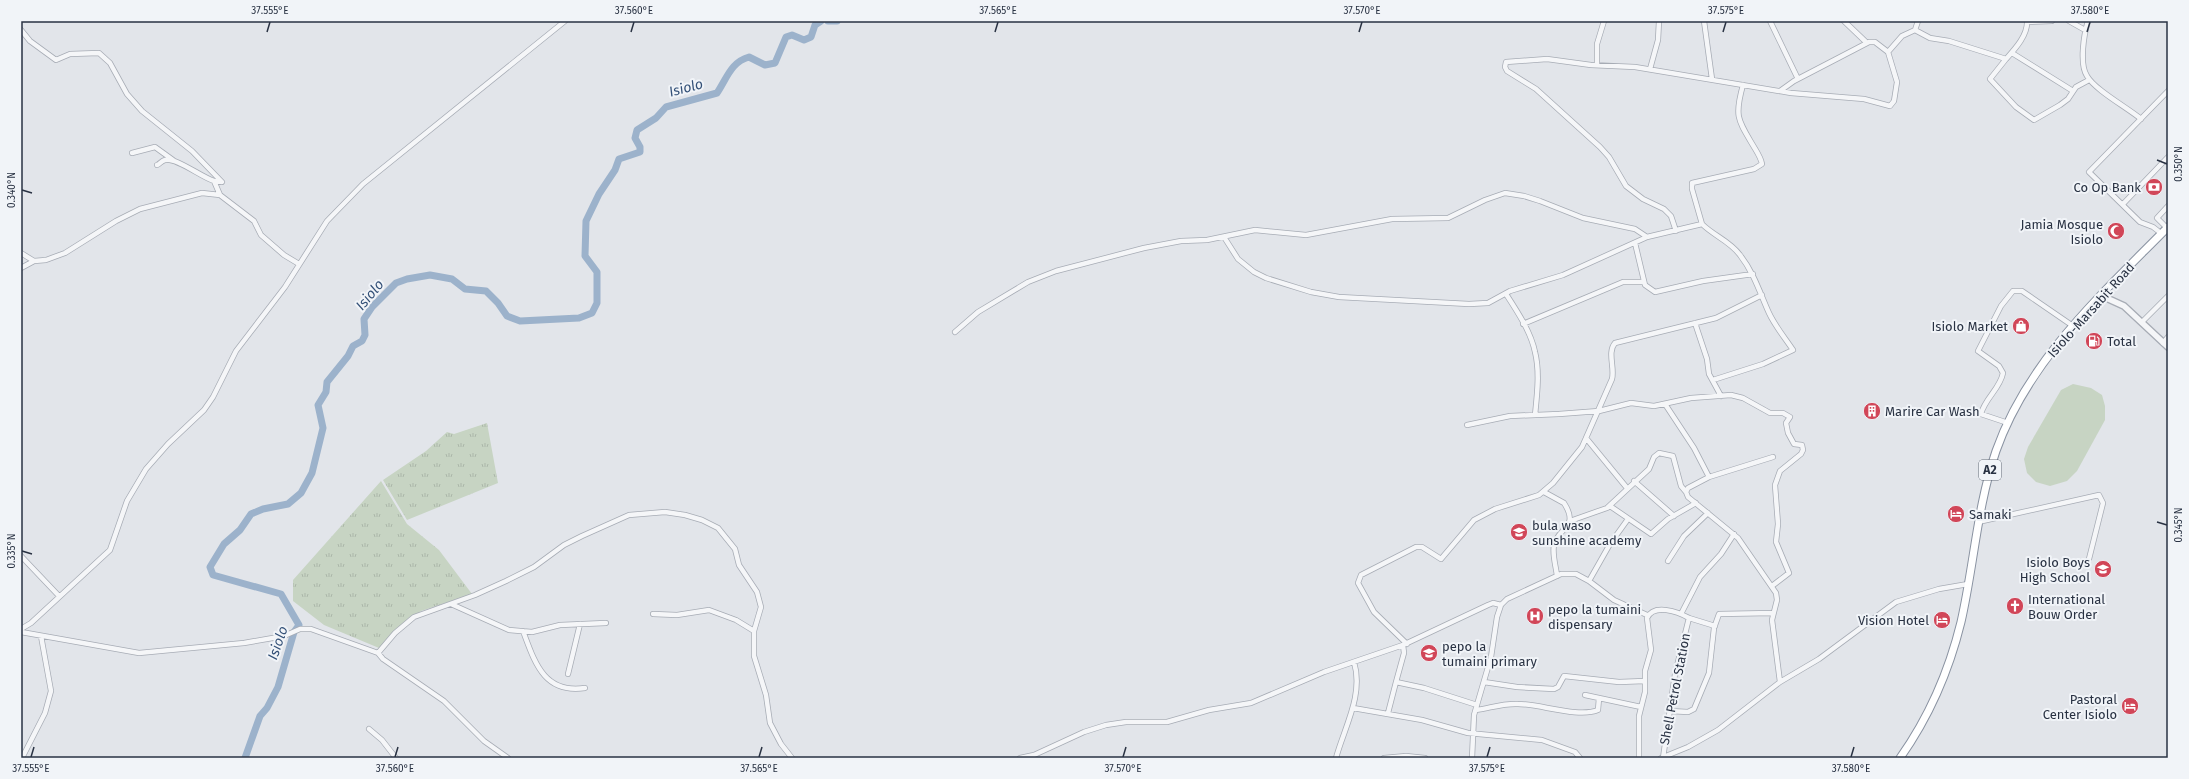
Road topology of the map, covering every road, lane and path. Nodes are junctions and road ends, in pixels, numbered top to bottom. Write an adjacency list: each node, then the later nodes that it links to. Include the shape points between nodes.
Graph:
1 (565, 21): 46 (street, via 348,198 327,221)
2 (1604, 21): 19 (street, via 1597,44)
3 (1659, 21): 20 (street, via 1658,40)
4 (1704, 21): 21 (street)
5 (1770, 21): 22 (street)
6 (1844, 21): 15 (street)
7 (1918, 21): 13 (street)
8 (2052, 21): 11 (street)
9 (2070, 21): 14 (street)
10 (2088, 21): 14 (street)
11 (2027, 22): 17 (street, via 2023,36)
12 (21, 30): 33 (street, via 30,41 56,60 74,53 99,53 110,63 127,94 142,111 192,151 222,182)
13 (1915, 30): 16 (street, via 1902,36); 18 (street, via 1930,38 1949,41)
14 (2085, 30): 23 (street, via 2085,71)
15 (1867, 43): 16 (street, via 1875,42); 22 (street)
16 (1888, 52): 25 (street, via 1897,82 1891,105 1856,98)
17 (2012, 53): 18 (street); 26 (street)
18 (2006, 59): 26 (street, via 1990,79 2016,107 2034,120 2060,105)
19 (1597, 65): 20 (street); 39 (street, via 1547,59 1510,60 1504,65 1510,73 1536,89 1603,150 1626,186 1643,199 1664,209 1671,216)
20 (1650, 69): 21 (street)
21 (1712, 79): 24 (street)
22 (1798, 79): 25 (street)
23 (2089, 80): 26 (street); 28 (street)
24 (1743, 85): 25 (street); 37 (street, via 1738,105 1739,124 1762,164 1754,169 1692,183)
25 (1780, 91)
26 (2073, 91)
27 (2168, 91): 28 (street)
28 (2141, 118): 35 (street, via 2088,172)
29 (132, 153): 31 (street, via 156,147)
30 (2168, 157): 35 (street)
31 (175, 161): 32 (street, via 164,160); 33 (street, via 205,178)
32 (157, 165)
33 (214, 180): 34 (street)
34 (220, 195): 45 (street, via 202,193 140,209 65,253 46,260); 46 (street, via 254,221 261,235)
35 (2123, 204): 40 (street, via 2140,222)
36 (2168, 206): 38 (street, via 2157,218)
37 (1702, 224): 39 (street); 48 (street, via 1732,246)
38 (2168, 228): 40 (highway, Isiolo-Marsabit Road / A2)
39 (1676, 230): 42 (street)
40 (2162, 234): 52 (highway, Isiolo-Marsabit Road / A2)
41 (1224, 237): 42 (street, via 1256,230 1314,234 1392,220 1448,218 1505,193 1529,198 1583,218 1635,229); 50 (street, via 1238,259 1254,272 1323,295 1469,304 1488,303); 58 (street, via 1162,244 1046,275 1013,289 978,312)
42 (1647, 238): 43 (street)
43 (1635, 243): 49 (street, via 1642,264); 50 (street, via 1563,274)
44 (21, 253): 45 (street)
45 (34, 261): 47 (street)
46 (299, 264): 91 (street, via 276,300 236,351 210,401 155,457 135,485 110,550)
47 (21, 268)
48 (1753, 274): 49 (street, via 1703,281 1658,292 1650,290); 51 (street)
49 (1644, 282): 56 (street, via 1623,282)
50 (1506, 294): 56 (street)
51 (1762, 295): 55 (street, via 1722,316); 62 (street, via 1770,314 1793,350 1763,364)
52 (2102, 296): 54 (street, via 2124,306); 57 (highway, Isiolo-Marsabit Road / A2)
53 (2168, 296): 54 (street)
54 (2142, 322): 60 (street)
55 (1695, 323): 62 (street, via 1707,359 1708,372); 65 (street, via 1613,344 1612,375)
56 (1523, 324): 66 (street, via 1536,356)
57 (2073, 326): 67 (highway, Isiolo-Marsabit Road / A2, via 2035,374); 67 (street, via 2022,291 2013,291 2004,302 1978,351 2000,366 2003,373 2000,383 1986,401 1981,414)
58 (955, 332)
59 (2168, 337): 60 (street)
60 (2163, 343): 61 (street)
61 (2168, 347)
62 (1713, 380): 63 (street)
63 (1721, 396): 64 (street, via 1691,398); 90 (street, via 1738,396 1766,412 1783,413 1790,417 1786,423 1789,436 1794,444 1802,445 1801,454 1780,471 1775,485 1778,524 1776,541 1789,573)
64 (1665, 404): 65 (street, via 1650,406 1631,403); 71 (street, via 1694,448)
65 (1599, 411): 66 (street); 69 (street)
66 (1535, 415): 68 (street, via 1510,416)
67 (2008, 423): 82 (highway, Isiolo-Marsabit Road / A2, via 1987,478)
68 (1467, 425)
69 (1586, 438): 73 (street); 74 (street, via 1573,459)
70 (1773, 457): 71 (street)
71 (1709, 477): 75 (street, via 1688,488)
72 (1634, 482): 73 (street); 75 (street, via 1650,467 1657,454 1666,454 1674,458 1681,486); 79 (street)
73 (1627, 488): 77 (street)
74 (1544, 492): 81 (street, via 1564,503); 107 (street, via 1495,509 1474,520 1441,559 1416,546 1360,575 1358,583 1369,605)
75 (1686, 492): 76 (street)
76 (1696, 503): 78 (street); 79 (street)
77 (1610, 506): 80 (street); 81 (street)
78 (1708, 513): 83 (street); 86 (street, via 1684,536)
79 (1674, 516): 80 (street, via 1651,534)
80 (1628, 519): 88 (street)
81 (1570, 521): 87 (street, via 1555,542)
82 (1978, 522): 85 (street, via 2099,495 2103,503); 89 (highway, Isiolo-Marsabit Road / A2)
83 (1734, 534): 90 (street); 96 (street, via 1721,554 1700,576)
84 (21, 556): 91 (street)
85 (2089, 559)
86 (1668, 561)
87 (1557, 576): 88 (street, via 1576,574); 93 (street, via 1513,595)
88 (1589, 581): 97 (street, via 1614,600)
89 (1968, 584): 114 (street, via 1896,602 1829,652); 137 (highway, Isiolo-Marsabit Road / A2, via 1947,668 1928,712)
90 (1772, 586): 94 (street, via 1777,597)
91 (59, 596): 102 (street, via 31,623)
92 (451, 604): 103 (street, via 509,630); 104 (street, via 523,572 574,540 622,518 637,514 673,513 713,524 732,545 739,565 761,602 759,620); 108 (street, via 414,617)
93 (1501, 605): 107 (street, via 1488,605); 113 (street)
94 (1773, 613): 101 (street, via 1721,613 1717,616); 114 (street)
95 (653, 614): 104 (street, via 677,615 709,610 736,620)
96 (1681, 614): 97 (street, Shell Petrol Station, via 1657,610); 98 (street, Shell Petrol Station)
97 (1647, 615): 111 (street, Shell Petrol Station, via 1651,650)
98 (1689, 618): 101 (street); 121 (street, Shell Petrol Station, via 1675,674)
99 (606, 623): 100 (street)
100 (580, 624): 103 (street); 110 (street)
101 (1715, 626): 121 (street, via 1710,673 1694,709 1688,712)
102 (21, 629)
103 (524, 631): 115 (street, via 534,661 544,676 557,685 574,689)
104 (754, 631): 128 (street, via 754,656 766,695 768,718 777,737)
105 (21, 632): 106 (street)
106 (41, 636): 108 (street, via 126,651 157,652 244,644 284,636 300,629 311,629); 125 (street, via 50,680 50,695 45,713)
107 (1405, 644): 109 (street); 112 (street)
108 (378, 653): 127 (street, via 444,701 484,740)
109 (1354, 662): 120 (street, via 1356,681); 129 (street, via 1251,703 1209,710 1167,722 1126,722 1106,725 1034,755)
110 (568, 674)
111 (1645, 681): 113 (street, via 1619,682 1564,676 1554,689); 119 (street, Shell Petrol Station)
112 (1396, 682): 118 (street, via 1424,688); 122 (street)
113 (1484, 682): 118 (street)
114 (1780, 682): 136 (street, via 1718,730)
115 (585, 688)
116 (1585, 695): 117 (street)
117 (1599, 698): 118 (street, via 1598,710 1592,711 1514,704); 119 (street)
118 (1476, 707): 124 (street)
119 (1641, 707): 135 (street, Shell Petrol Station)
120 (1353, 708): 122 (street); 130 (street)
121 (1670, 711): 136 (street, Shell Petrol Station)
122 (1388, 713): 124 (street)
123 (370, 729): 126 (street)
124 (1474, 734): 133 (street); 134 (street, via 1542,740 1573,750)
125 (22, 758)
126 (396, 758)
127 (508, 758)
128 (792, 758)
129 (1020, 758)
130 (1336, 758)
131 (1384, 758): 132 (street)
132 (1425, 758)
133 (1472, 758)
134 (1580, 758)
135 (1638, 758)
136 (1662, 758)
137 (1900, 758)

